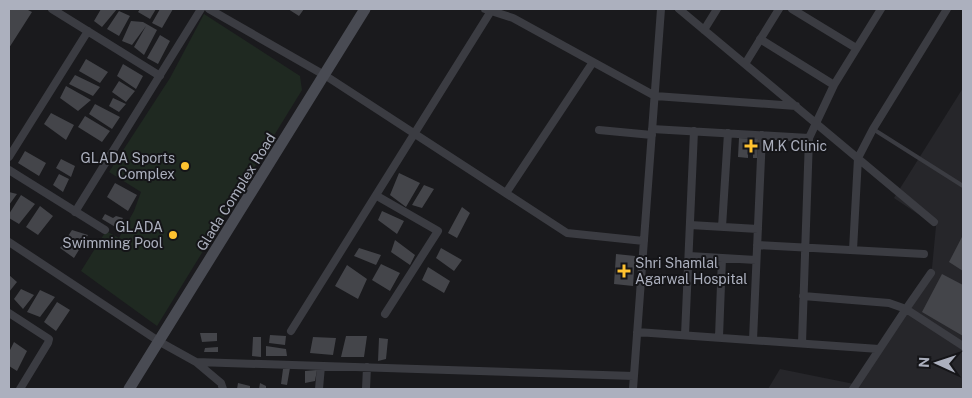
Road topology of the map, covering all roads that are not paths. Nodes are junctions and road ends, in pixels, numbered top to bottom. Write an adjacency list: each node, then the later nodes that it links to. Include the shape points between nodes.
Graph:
1 (52, 9): 14 (street)
2 (201, 9): 19 (street)
3 (209, 9): 20 (street)
4 (365, 9): 20 (street, Glada Complex Road)
5 (661, 9): 22 (street)
6 (679, 9): 13 (street)
7 (717, 9): 13 (street)
8 (778, 9): 15 (street)
9 (792, 9): 16 (street)
10 (881, 9): 16 (street)
11 (947, 9): 25 (street)
12 (488, 10): 17 (street, via 513,18); 30 (street)
13 (704, 30): 18 (street)
14 (88, 31): 19 (street); 33 (street)
15 (760, 39): 18 (street); 21 (street)
16 (856, 48): 21 (street)
17 (593, 62): 22 (street); 37 (street)
18 (745, 64): 23 (street)
19 (160, 76): 39 (street)
20 (326, 76): 30 (street); 64 (street, Glada Complex Road)
21 (834, 85): 24 (street)
22 (655, 96): 23 (street); 27 (street)
23 (796, 106): 24 (street)
24 (815, 122): 32 (street); 34 (street)
25 (873, 129): 34 (street); 36 (lane)
26 (599, 130): 27 (street)
27 (652, 132): 28 (street); 45 (street)
28 (694, 132): 29 (street); 41 (street)
29 (728, 133): 31 (street); 42 (street)
30 (416, 134): 37 (street); 38 (street)
31 (762, 135): 32 (street); 43 (street)
32 (809, 138): 48 (street)
33 (9, 157)
34 (858, 158): 40 (street); 49 (street)
35 (9, 170): 39 (street)
36 (963, 186)
37 (506, 193): 45 (street, via 567,233)
38 (377, 196): 58 (street, via 438,231); 59 (street)
39 (75, 212): 44 (street)
40 (934, 222)
41 (690, 225): 42 (street); 51 (street)
42 (722, 227): 43 (street)
43 (758, 229): 47 (street)
44 (105, 230)
45 (644, 241): 60 (street)
46 (9, 242): 64 (street)
47 (757, 245): 48 (street); 53 (street)
48 (805, 248): 49 (street); 55 (street)
49 (853, 250): 50 (street)
50 (924, 254)
51 (689, 256): 52 (street); 61 (street)
52 (722, 258): 53 (street); 62 (street)
53 (756, 260): 63 (street)
54 (931, 274): 56 (street)
55 (803, 296): 56 (street, via 889,302); 65 (street)
56 (906, 309): 66 (street); 67 (street)
57 (9, 313): 72 (street, via 48,338)
58 (385, 314)
59 (291, 331)
60 (637, 332): 61 (street); 71 (street)
61 (685, 335): 62 (street)
62 (719, 338): 63 (street)
63 (753, 340): 65 (street)
64 (160, 342): 68 (street); 73 (street, Glada Complex Road)
65 (802, 343): 67 (street)
66 (963, 346)
67 (879, 349): 78 (street)
68 (196, 362): 69 (street); 74 (street, via 221,383)
69 (321, 366): 70 (street); 75 (street)
70 (367, 367): 71 (street); 76 (street)
71 (634, 376): 77 (street)
72 (20, 389)
73 (129, 389)
74 (223, 389)
75 (319, 389)
76 (366, 389)
77 (633, 389)
78 (853, 389)

